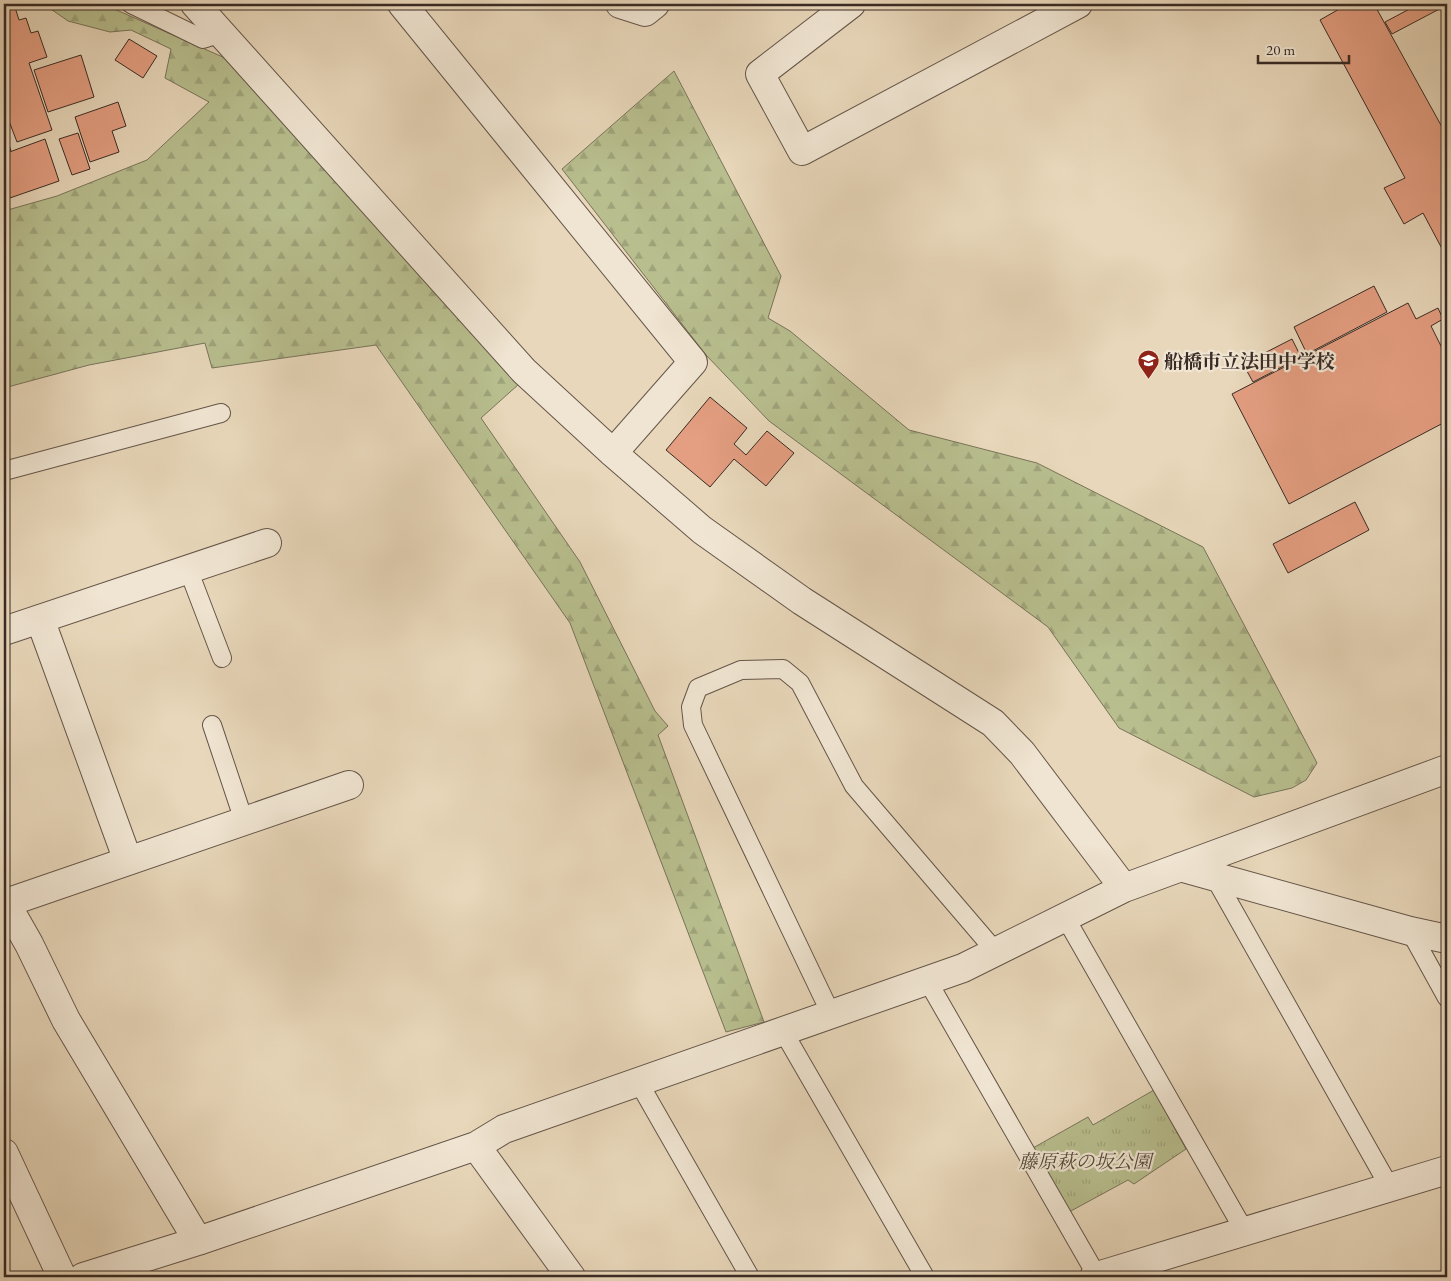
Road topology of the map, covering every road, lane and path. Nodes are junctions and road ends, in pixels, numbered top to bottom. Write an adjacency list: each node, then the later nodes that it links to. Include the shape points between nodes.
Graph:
1 (131, 4): 8 (lane, via 204,39)
2 (195, 4): 8 (street)
3 (402, 4): 10 (street, via 692,362)
4 (620, 4): 5 (street, via 645,12)
5 (655, 4)
6 (851, 4): 7 (street, via 760,74 802,152)
7 (1078, 4)
8 (222, 33): 10 (street, via 524,371)
9 (221, 413): 11 (lane)
10 (613, 453): 24 (street, via 702,530 802,601 993,723 1022,753)
11 (4, 472)
12 (267, 543): 13 (street)
13 (188, 569): 14 (street); 16 (lane)
14 (40, 619): 15 (street); 21 (street)
15 (5, 627)
16 (222, 658)
17 (212, 725): 20 (lane)
18 (1447, 769): 22 (street)
19 (349, 784): 20 (street)
20 (244, 821): 21 (street)
21 (128, 861): 25 (street)
22 (1180, 867): 23 (street); 24 (street)
23 (1215, 878): 27 (street); 38 (lane)
24 (1124, 888): 26 (street)
25 (5, 901): 40 (street, via 66,1020)
26 (1065, 917): 29 (street); 39 (lane)
27 (1410, 931): 28 (street); 31 (lane)
28 (1447, 939)
29 (996, 952): 30 (street, via 964,968); 32 (lane, via 854,786 800,683 783,669 741,670 698,688 692,707 692,725)
30 (927, 980): 32 (street); 46 (lane)
31 (1447, 998)
32 (832, 1014): 33 (street)
33 (783, 1031): 34 (street); 45 (lane)
34 (639, 1083): 35 (street, via 504,1129); 44 (lane)
35 (476, 1146): 40 (street); 43 (street)
36 (4, 1153): 41 (street)
37 (1447, 1170): 38 (street)
38 (1390, 1186): 39 (street)
39 (1246, 1232): 46 (street)
40 (198, 1242): 42 (street)
41 (62, 1277)
42 (83, 1277)
43 (571, 1277)
44 (750, 1277)
45 (925, 1277)
46 (1096, 1277)

